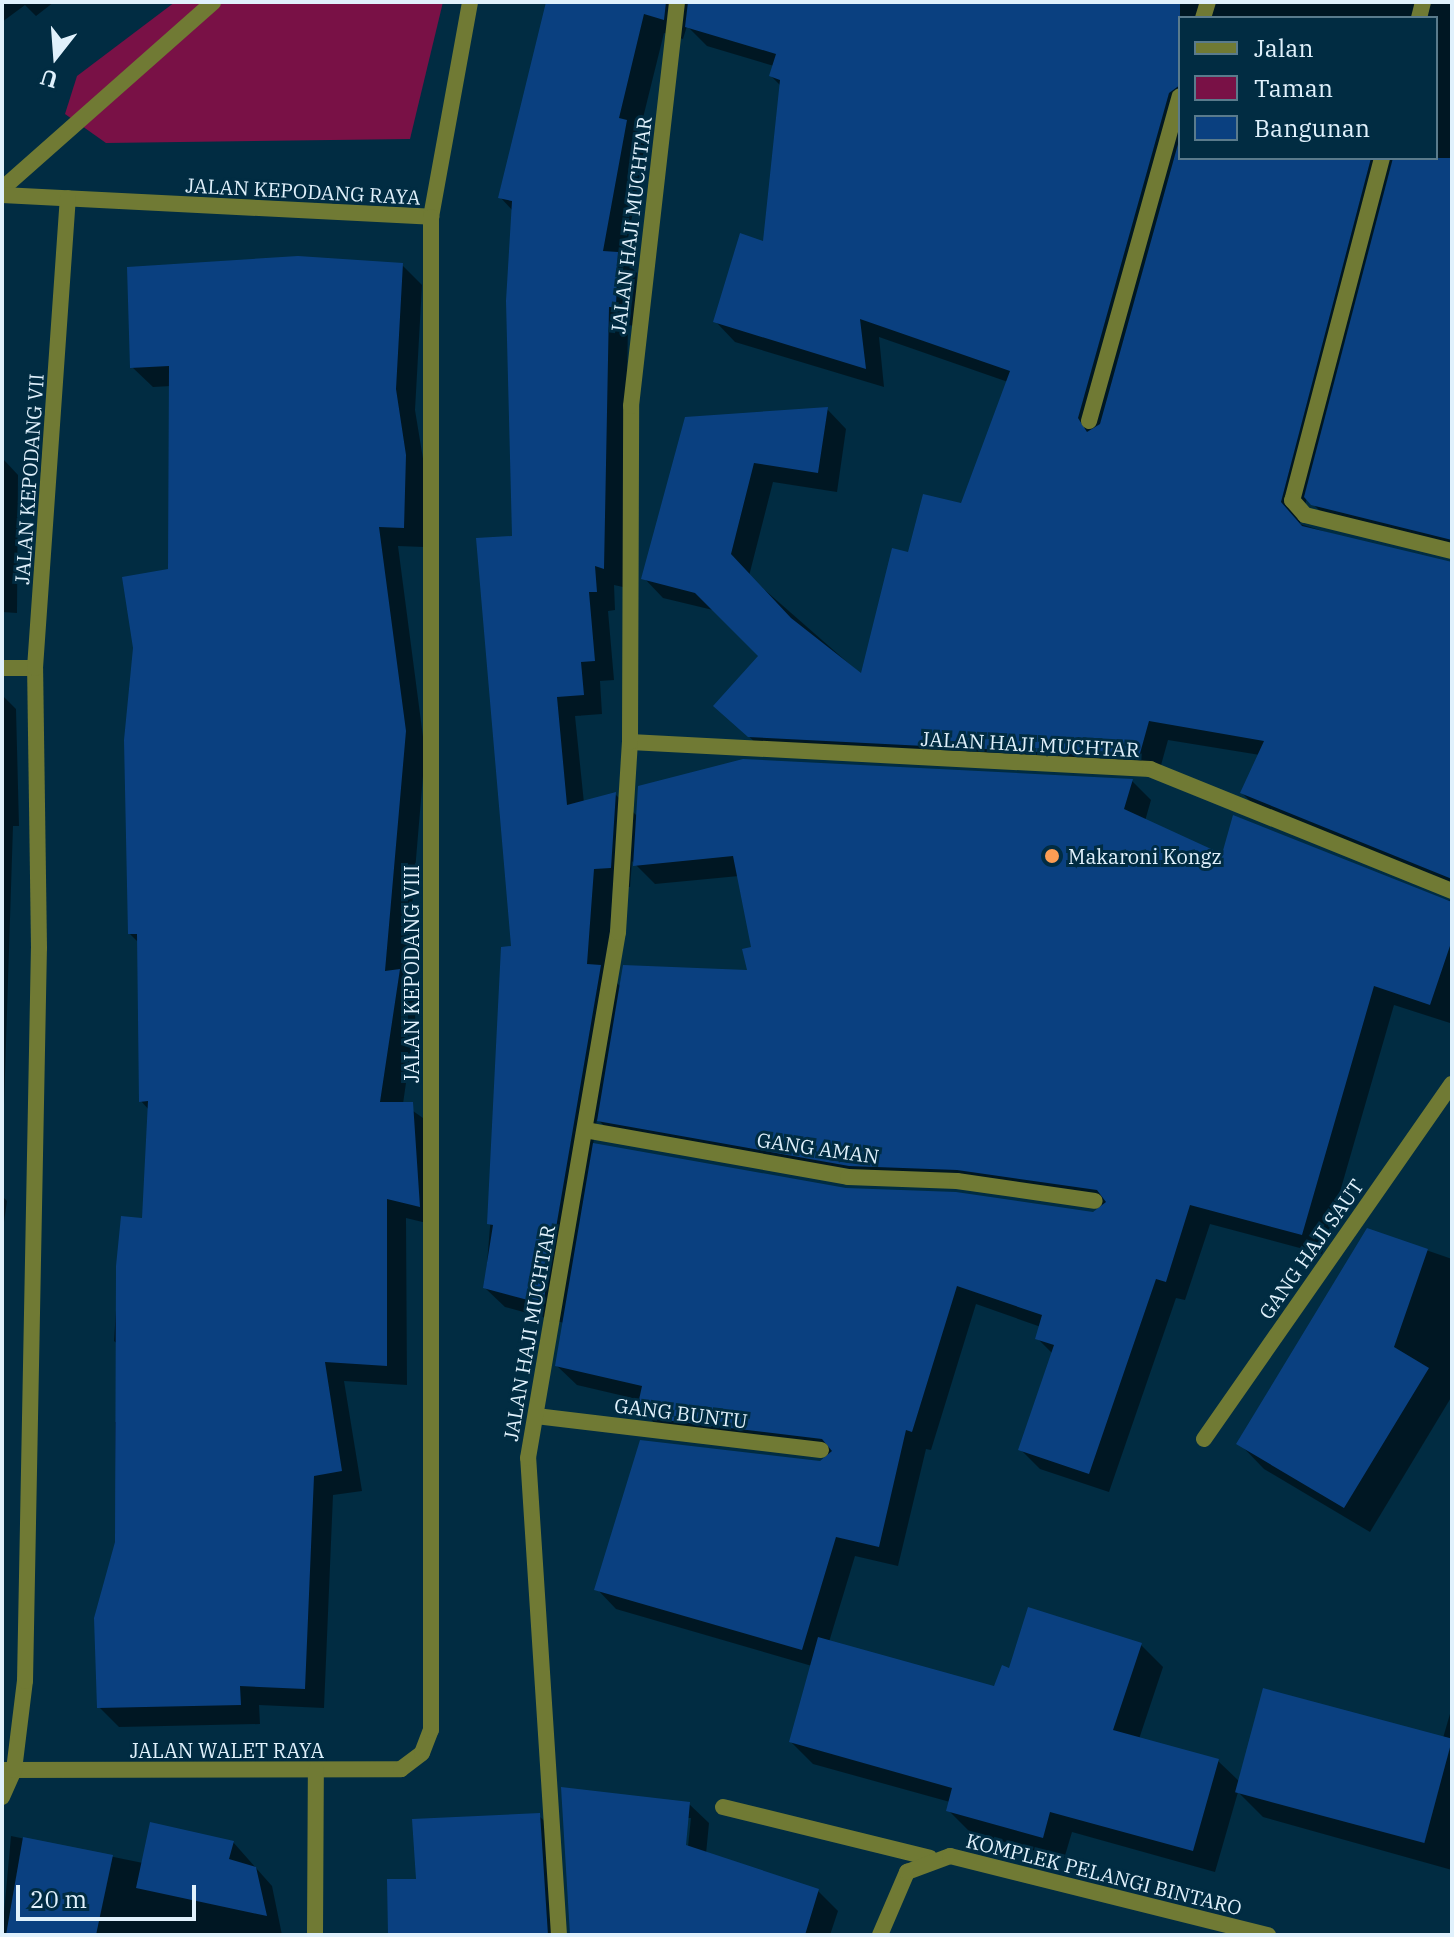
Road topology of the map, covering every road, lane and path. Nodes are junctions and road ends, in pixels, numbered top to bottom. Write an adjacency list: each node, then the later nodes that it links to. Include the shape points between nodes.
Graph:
1 (213, 2): 6 (street)
2 (470, 2): 9 (street, JALAN KEPODANG RAYA)
3 (677, 2): 14 (street, JALAN HAJI MUCHTAR, via 631,406)
4 (1178, 103): 10 (street)
5 (1381, 160): 11 (street, via 1292,500 1305,515)
6 (2, 189)
7 (2, 195): 8 (street, JALAN KEPODANG RAYA)
8 (68, 198): 9 (street, JALAN KEPODANG RAYA); 13 (street, JALAN KEPODANG VII)
9 (431, 217): 22 (street, JALAN KEPODANG VIII)
10 (1089, 421)
11 (1452, 551)
12 (2, 668): 13 (street)
13 (35, 668): 23 (street, JALAN KEPODANG VII, via 39,948 26,1665)
14 (630, 742): 15 (street, JALAN HAJI MUCHTAR, via 1150,769); 17 (street, JALAN HAJI MUCHTAR, via 618,932)
15 (1452, 891)
16 (1452, 1084): 20 (street, GANG HAJI SAUT)
17 (585, 1130): 18 (street, GANG AMAN, via 848,1177 957,1181); 19 (street, JALAN HAJI MUCHTAR)
18 (1095, 1201)
19 (536, 1416): 21 (street, GANG BUNTU); 29 (street, JALAN HAJI MUCHTAR, via 528,1458)
20 (1204, 1439)
21 (821, 1450)
22 (431, 1730): 24 (street, JALAN WALET RAYA, via 422,1753 401,1769)
23 (8, 1770): 24 (street, JALAN WALET RAYA); 25 (street, JALAN KEPODANG VII)
24 (316, 1770): 28 (street)
25 (2, 1797)
26 (723, 1807): 27 (street, KOMPLEK PELANGI BINTARO)
27 (930, 1858): 30 (street, via 907,1872); 31 (street, KOMPLEK PELANGI BINTARO, via 950,1856)
28 (315, 1935)
29 (559, 1935)
30 (880, 1935)
31 (1268, 1935)

